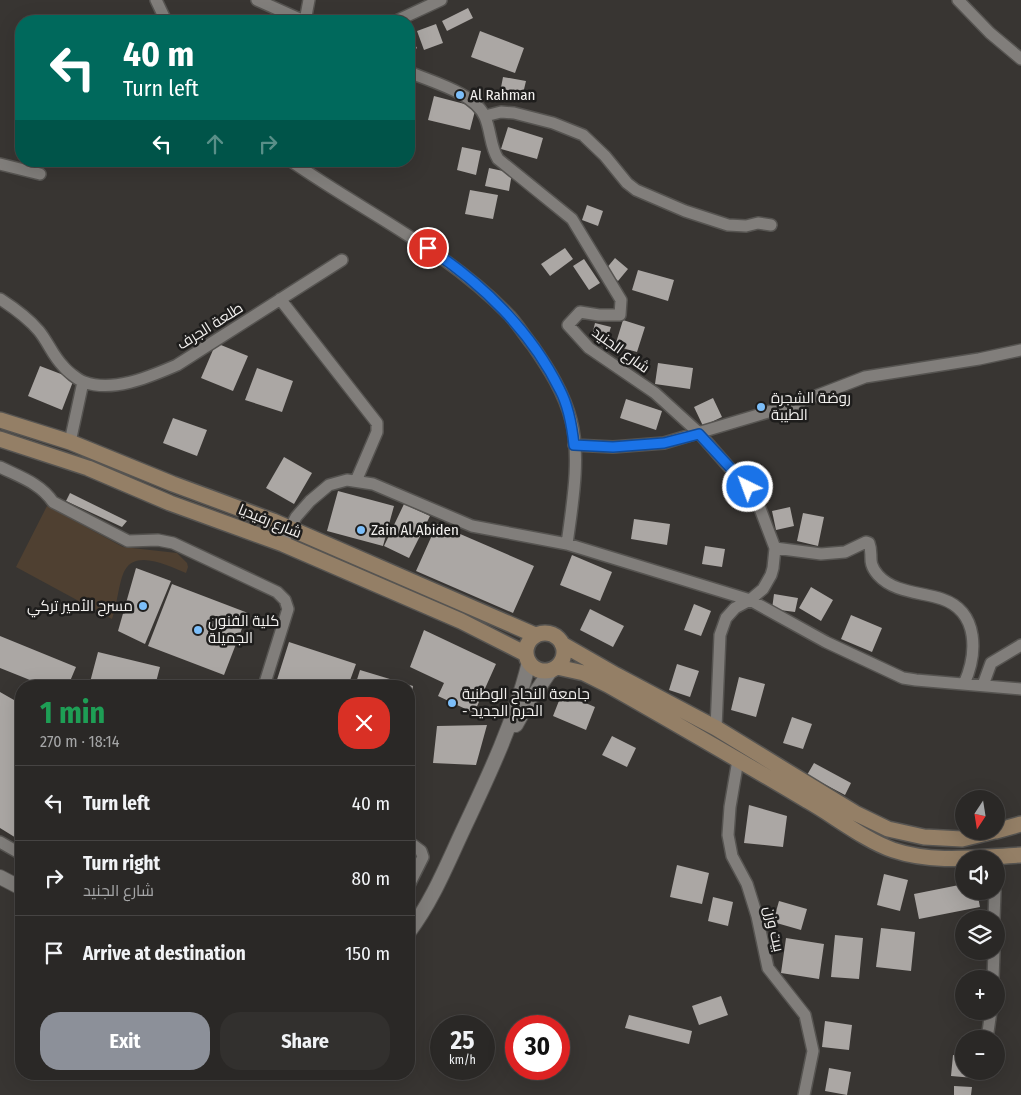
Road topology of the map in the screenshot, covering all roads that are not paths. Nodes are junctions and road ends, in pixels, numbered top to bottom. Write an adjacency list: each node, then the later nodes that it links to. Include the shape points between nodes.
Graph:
1 (156, 0): 6 (street)
2 (257, 0): 7 (street)
3 (309, 0): 8 (street)
4 (441, 0): 9 (street)
5 (958, 0): 10 (street)
6 (163, 15)
7 (291, 15)
8 (305, 15)
9 (409, 15)
10 (1021, 59)
11 (415, 75): 12 (street, شارع الجنيد, via 471,99)
12 (485, 116): 16 (street, via 514,113 554,123 583,135 636,190 685,211 728,224); 23 (street, شارع الجنيد, via 498,159 572,219 621,300 620,316 580,312 568,325 589,348 655,393)
13 (0, 164): 15 (street)
14 (300, 167): 26 (street, via 442,258 511,317 561,390 571,421)
15 (40, 174)
16 (771, 225)
17 (342, 260): 19 (street, طلعة الجرف)
18 (0, 299): 21 (street, via 39,331 62,366)
19 (280, 299): 21 (street, طلعة الجرف, via 177,365 150,377 118,384); 28 (street, via 377,423 377,432)
20 (1021, 350): 23 (street, via 865,377 795,404)
21 (83, 382): 25 (street)
22 (0, 420): 25 (main road, شارع رفيديا)
23 (699, 434): 26 (street, via 664,443 613,447); 32 (street, شارع الجنيد, via 756,498)
24 (0, 439): 30 (main road, شارع رفيديا, via 88,468 170,503)
25 (70, 442): 29 (main road, شارع رفيديا)
26 (574, 445): 31 (street)
27 (0, 467): 39 (street, via 39,487 53,502 128,541 174,542 278,592 288,609)
28 (356, 481): 29 (street, via 329,485 310,501); 31 (street, via 373,484 472,526)
29 (290, 528): 30 (street); 34 (main road, شارع رفيديا)
30 (282, 544): 37 (main road, شارع رفيديا, via 462,621)
31 (567, 544): 33 (street)
32 (775, 548): 33 (street, شارع الجنيد, via 771,575 763,589); 40 (street, via 821,554 845,552 866,542 869,544 871,562 882,579 912,593 948,601 965,618 973,636 974,651)
33 (750, 600): 40 (street, via 826,642 903,678); 43 (street, شارع الجنيد, via 730,612 720,630)
34 (535, 635): 35 (main road, via 553,635); 37 (main road, via 527,644)
35 (562, 644): 38 (main road, via 563,656); 43 (main road)
36 (1021, 645): 41 (street, via 991,663)
37 (527, 658): 38 (main road, via 539,670); 45 (street, via 522,691)
38 (554, 668): 44 (main road, via 584,673); 45 (street, via 528,705)
39 (266, 680)
40 (964, 684): 41 (street)
41 (983, 685): 42 (street)
42 (1021, 689)
43 (716, 728): 46 (main road, via 888,829 924,838 962,839)
44 (738, 760): 52 (main road, via 892,850 923,857); 57 (street, بيت وزن, via 728,836 732,856 747,884 757,916 768,968 804,1015 813,1052)
45 (487, 778): 56 (street, via 432,898)
46 (1009, 828)
47 (0, 842): 49 (street)
48 (415, 846): 53 (street, via 423,857)
49 (15, 851)
50 (1021, 855): 51 (main road)
51 (1005, 856)
52 (955, 859)
53 (415, 873)
54 (0, 877): 55 (street)
55 (15, 885)
56 (415, 923)
57 (804, 1095)

